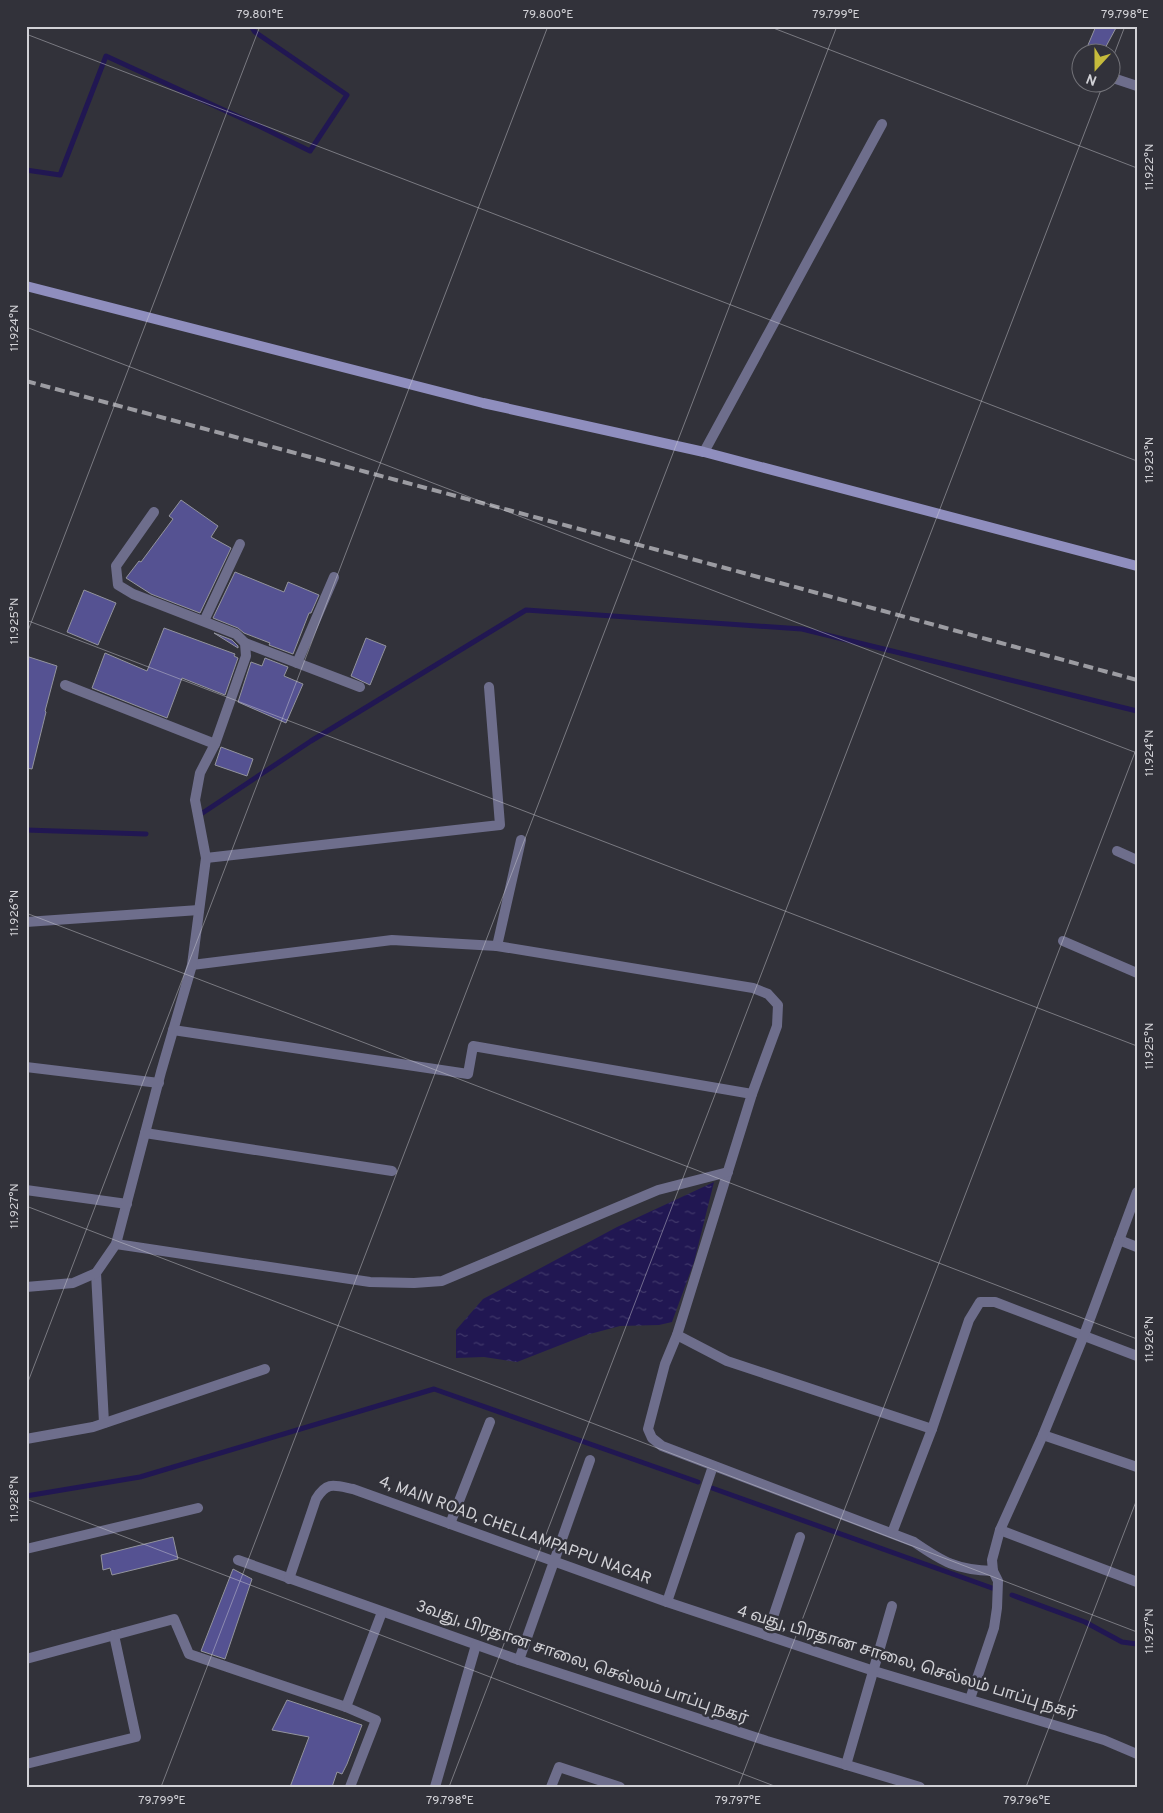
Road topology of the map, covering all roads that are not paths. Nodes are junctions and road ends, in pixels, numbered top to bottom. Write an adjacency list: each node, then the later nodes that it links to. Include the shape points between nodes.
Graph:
1 (1120, 80): 2 (street)
2 (1137, 86)
3 (882, 124): 5 (street)
4 (26, 286): 5 (street, via 483,403)
5 (704, 452): 8 (street)
6 (154, 512): 10 (street, via 116,566 118,585 133,594)
7 (240, 544): 10 (street)
8 (1137, 566)
9 (334, 577): 12 (street)
10 (204, 621): 11 (street, via 236,634)
11 (245, 643): 12 (street); 16 (street, via 246,656)
12 (297, 663): 14 (street)
13 (65, 684): 16 (street)
14 (360, 687)
15 (490, 687): 19 (street, via 500,825)
16 (214, 744): 19 (street, via 200,773 195,800)
17 (521, 840): 24 (street)
18 (1117, 851): 20 (street)
19 (206, 858): 21 (street)
20 (1137, 860)
21 (199, 910): 22 (street); 25 (street)
22 (26, 922)
23 (1063, 941): 26 (street)
24 (497, 946): 25 (street, via 392,940); 30 (street, via 753,988 768,994 778,1005 777,1026)
25 (192, 965): 27 (street)
26 (1137, 973)
27 (173, 1030): 29 (street); 30 (street, via 468,1074 473,1046)
28 (26, 1067): 29 (street)
29 (159, 1082): 31 (street)
30 (752, 1094): 33 (street)
31 (146, 1132): 32 (street); 36 (street)
32 (392, 1171)
33 (728, 1172): 38 (street, via 658,1190 442,1280 370,1282); 42 (street)
34 (26, 1190): 36 (street)
35 (1137, 1192): 37 (street)
36 (127, 1204): 38 (street)
37 (1119, 1240): 39 (street); 43 (street)
38 (116, 1244): 40 (street)
39 (1137, 1247)
40 (96, 1273): 41 (street, via 73,1283); 47 (street)
41 (26, 1287)
42 (677, 1335): 48 (street, via 728,1361); 52 (street, via 665,1364 648,1429 652,1438 662,1446)
43 (1084, 1335): 44 (street); 48 (street, via 995,1302 980,1302 969,1320); 49 (street)
44 (1137, 1356)
45 (266, 1369): 47 (street)
46 (490, 1422): 55 (street)
47 (104, 1423): 50 (street)
48 (932, 1429): 57 (street)
49 (1043, 1435): 53 (street); 56 (street)
50 (26, 1440)
51 (590, 1460): 61 (street)
52 (713, 1466): 57 (street); 65 (street)
53 (1137, 1467)
54 (198, 1508): 59 (street)
55 (450, 1524): 61 (street, 4, MAIN ROAD, CHELLAMPAPPU NAGAR); 63 (street, 4, MAIN ROAD, CHELLAMPAPPU NAGAR, via 353,1489 332,1485 323,1489 316,1499)
56 (1000, 1530): 62 (street, via 992,1560); 64 (street)
57 (892, 1533): 62 (street, via 958,1567)
58 (800, 1537): 69 (street)
59 (26, 1549)
60 (238, 1560): 63 (street, 3வது, பிரதான சாலை, செல்லம் பாப்பு நகர்)
61 (554, 1561): 65 (street, 4, MAIN ROAD, CHELLAMPAPPU NAGAR); 72 (street)
62 (993, 1571): 74 (street, via 998,1581 994,1628)
63 (289, 1579): 67 (street, 3வது, பிரதான சாலை, செல்லம் பாப்பு நகர்)
64 (1137, 1582)
65 (666, 1602): 69 (street, 4 வது, பிரதான சாலை, செல்லம் பாப்பு நகர்)
66 (892, 1606): 73 (street)
67 (382, 1612): 70 (street, 3வது, பிரதான சாலை, செல்லம் பாப்பு நகர்); 75 (street)
68 (114, 1635): 71 (street); 75 (street, via 174,1619 189,1654); 77 (street, via 136,1737)
69 (767, 1635): 73 (street, 4 வது, பிரதான சாலை, செல்லம் பாப்பு நகர்)
70 (476, 1645): 72 (street, 3வது, பிரதான சாலை, செல்லம் பாப்பு நகர்); 80 (street)
71 (26, 1659)
72 (519, 1660): 78 (street, 3வது, பிரதான சாலை, செல்லம் பாப்பு நகர்)
73 (874, 1671): 74 (street, 4 வது, பிரதான சாலை, செல்லம் பாப்பு நகர்); 78 (street)
74 (970, 1699): 76 (street, 4 வது, பிரதான சாலை, செல்லம் பாப்பு நகர், via 1104,1740)
75 (346, 1707): 79 (street, via 376,1720)
76 (1137, 1754)
77 (26, 1764)
78 (846, 1765): 83 (street, 3வது, பிரதான சாலை, செல்லம் பாப்பு நகர்)
79 (350, 1787)
80 (435, 1787)
81 (551, 1787): 82 (street, via 559,1767)
82 (620, 1787)
83 (920, 1787)

